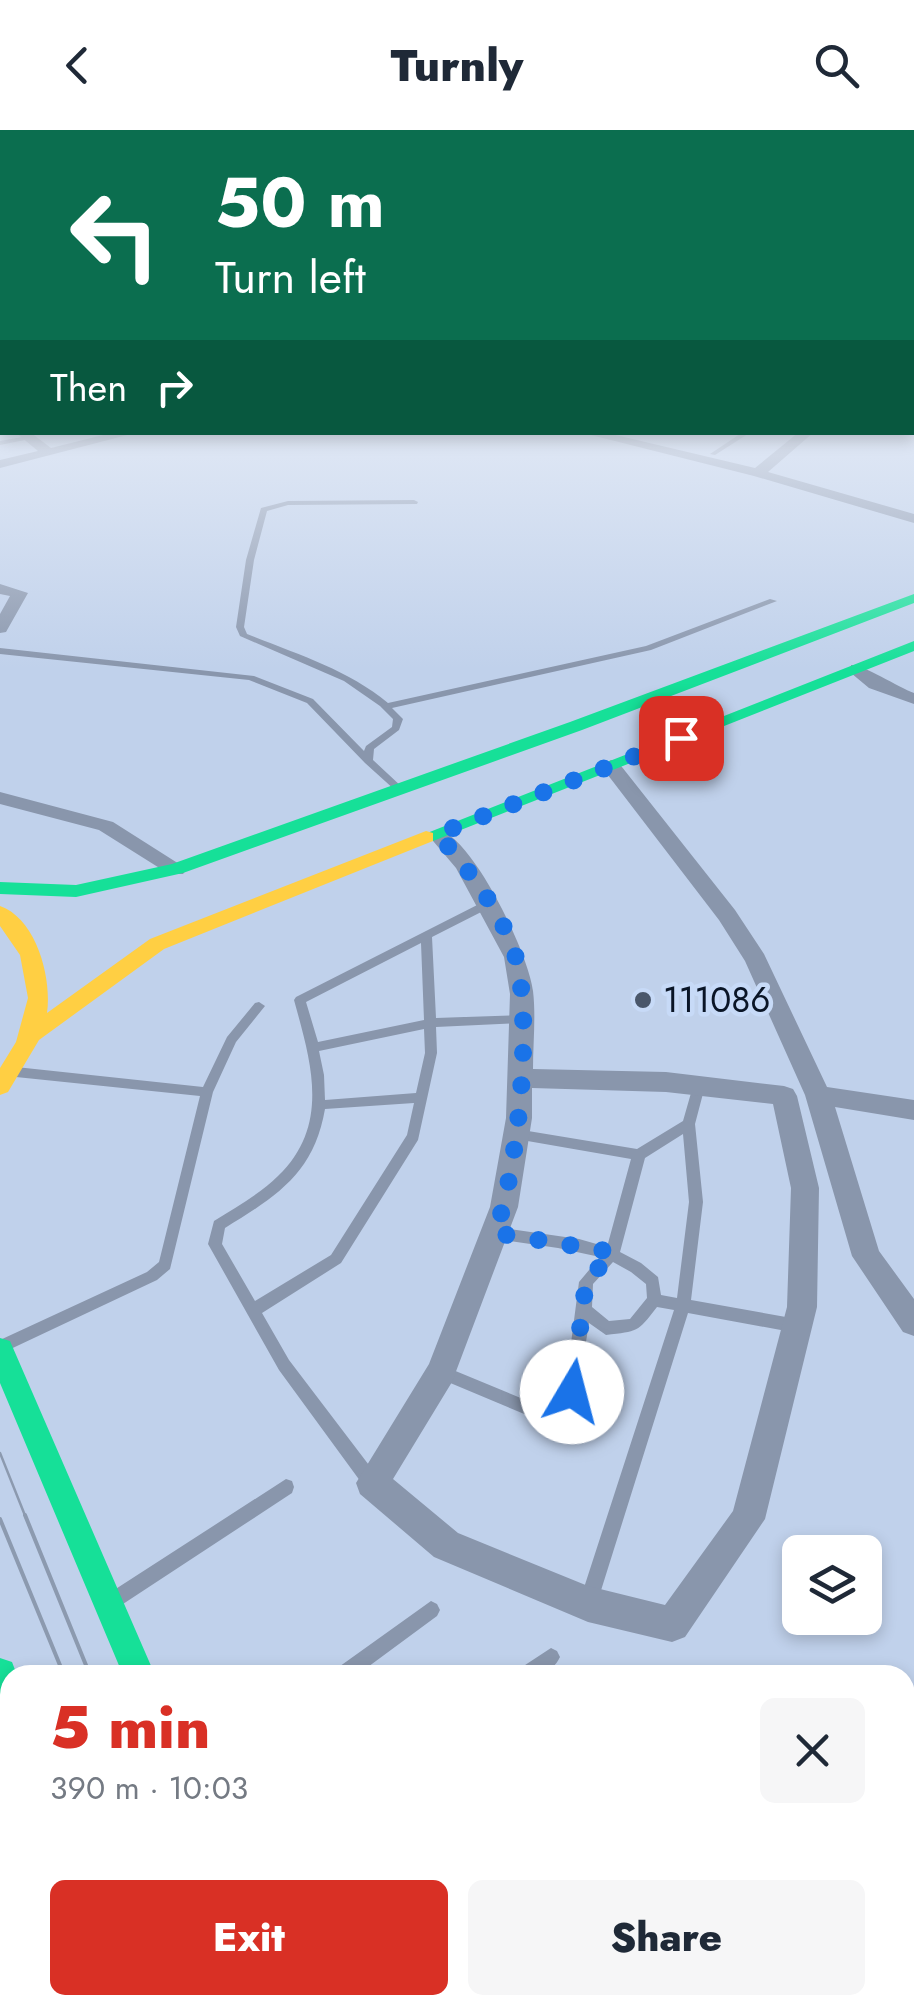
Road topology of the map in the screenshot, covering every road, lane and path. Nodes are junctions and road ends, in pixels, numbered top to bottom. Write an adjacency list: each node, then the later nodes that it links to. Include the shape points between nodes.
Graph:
1 (835, 493): 5 (street)
2 (858, 493): 4 (street)
3 (414, 502): 14 (lane, via 270,506 244,594 244,636 315,664)
4 (914, 507)
5 (914, 519)
6 (0, 589): 9 (street, via 20,593)
7 (914, 598): 17 (main road)
8 (772, 601): 14 (lane, via 648,648)
9 (0, 628)
10 (914, 646): 12 (main road)
11 (0, 651): 15 (lane, via 250,678 310,700)
12 (857, 669): 13 (street, via 875,684); 16 (main road)
13 (914, 698)
14 (388, 706): 15 (lane, via 396,728 369,748)
15 (368, 760): 17 (lane)
16 (610, 766): 19 (main road); 34 (street, via 756,960)
17 (399, 789): 20 (main road)
18 (0, 798): 20 (street, via 106,826)
19 (438, 834): 22 (street); 28 (main road, via 152,945)
20 (176, 868): 21 (main road, via 76,891)
21 (0, 888)
22 (489, 904): 24 (lane); 26 (street, via 515,956)
23 (0, 913): 28 (main road, via 19,928 36,957 42,991)
24 (426, 937): 27 (lane); 29 (lane, via 300,1000)
25 (260, 1006): 33 (lane, via 231,1040)
26 (521, 1019): 27 (lane); 30 (street)
27 (430, 1022): 29 (lane); 35 (lane)
28 (33, 1034): 31 (main road)
29 (315, 1047): 36 (lane)
30 (520, 1078): 32 (street); 39 (street)
31 (7, 1079): 33 (lane)
32 (699, 1086): 38 (lane); 48 (street, via 784,1096 805,1188)
33 (208, 1092): 49 (lane, via 165,1265)
34 (818, 1095): 37 (street); 47 (street, via 866,1256)
35 (422, 1097): 36 (lane); 46 (lane, via 413,1136 336,1259)
36 (319, 1105): 46 (lane, via 314,1140 298,1168 220,1225 215,1244)
37 (914, 1110)
38 (690, 1124): 40 (lane); 44 (lane, via 696,1202)
39 (516, 1134): 40 (lane); 41 (street)
40 (640, 1155): 42 (lane)
41 (495, 1233): 42 (lane); 50 (street)
42 (613, 1252): 43 (lane, via 653,1281); 45 (lane, via 586,1282)
43 (654, 1300): 44 (lane); 45 (lane, via 634,1325 606,1328)
44 (683, 1306): 48 (lane); 54 (lane)
45 (584, 1310): 50 (lane, via 572,1392 540,1414)
46 (252, 1311): 51 (lane)
47 (914, 1324)
48 (797, 1326): 54 (street, via 748,1519 672,1624)
49 (0, 1348): 53 (main road)
50 (441, 1372): 51 (street)
51 (372, 1482): 54 (street, via 446,1544)
52 (286, 1487): 53 (lane)
53 (109, 1603): 57 (main road)
54 (588, 1604)
55 (430, 1610): 58 (lane)
56 (552, 1657): 59 (lane)
57 (136, 1665)
58 (356, 1665)
59 (540, 1665)

